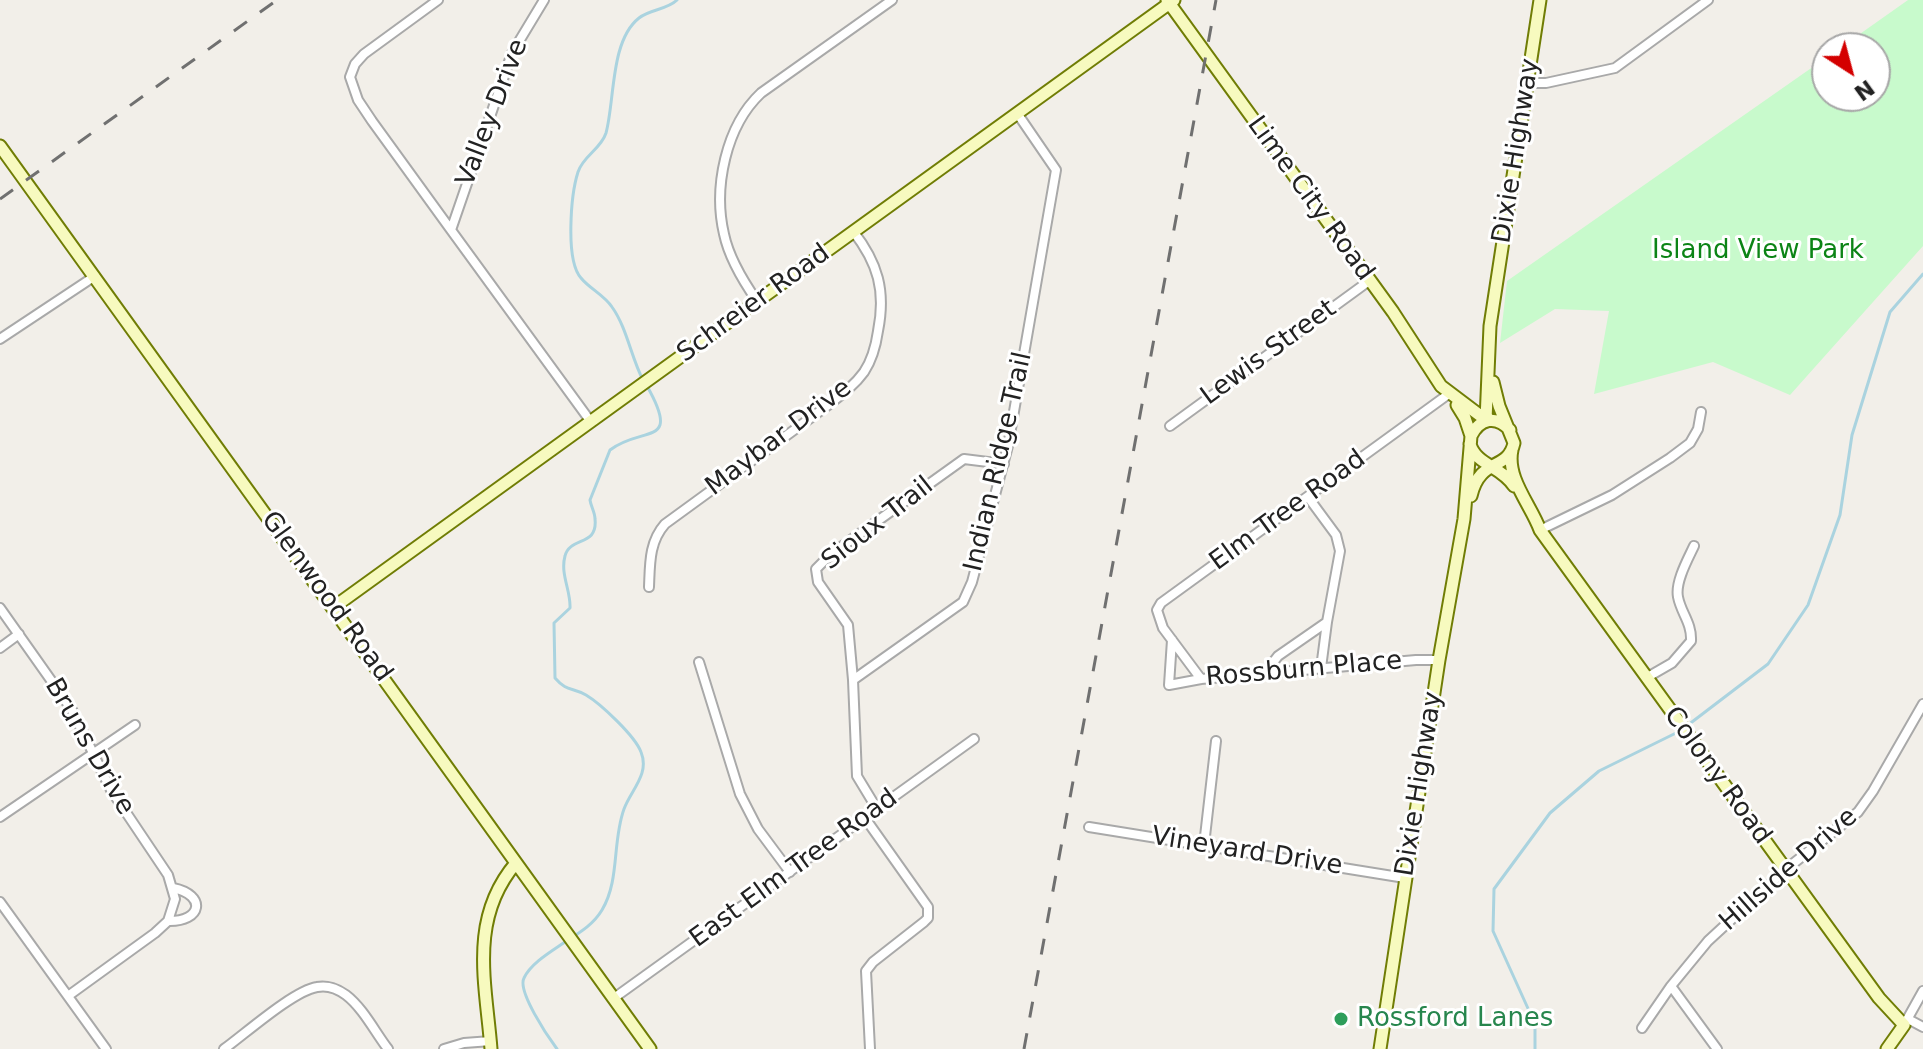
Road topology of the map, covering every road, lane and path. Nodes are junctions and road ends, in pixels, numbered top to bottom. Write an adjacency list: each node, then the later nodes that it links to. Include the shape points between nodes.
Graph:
1 (438, 0): 10 (street, Valley Drive, via 364,54 350,77 358,100)
2 (544, 0): 10 (street, Valley Drive, via 502,77)
3 (892, 0): 14 (street, via 761,93 735,129 721,185 722,224 736,266)
4 (1540, 0): 7 (street, Dixie Highway)
5 (1708, 0): 7 (street, via 1615,68)
6 (1170, 1): 8 (street, Schreier Road); 13 (street, Lime City Road)
7 (1528, 83): 16 (street, Dixie Highway)
8 (1017, 113): 11 (street, Schreier Road); 26 (street, Indian Ridge Trail, via 1056,170)
9 (0, 146): 12 (street, Glenwood Road)
10 (451, 230): 21 (street, Valley Drive)
11 (853, 231): 14 (street, Schreier Road); 32 (street, Maybar Drive, via 881,282 876,341 864,371 827,406 665,524 650,558)
12 (95, 276): 15 (street); 33 (street, Glenwood Road)
13 (1369, 281): 18 (street, Lime City Road, via 1441,386); 22 (street, Lewis Street)
14 (757, 301): 21 (street, Schreier Road)
15 (0, 339)
16 (1489, 350): 17 (street, Dixie Highway); 23 (street, Dixie Highway, via 1494,387)
17 (1487, 387): 18 (street, via 1477,402); 20 (street, Dixie Highway)
18 (1455, 398): 20 (street, Lime City Road); 24 (street, Lime City Road); 28 (street, Elm Tree Road)
19 (1701, 412): 30 (street, via 1690,443 1670,458 1612,495)
20 (1486, 420): 23 (street, via 1500,421); 24 (street)
21 (591, 422): 33 (street, Schreier Road)
22 (1170, 426)
23 (1510, 430): 25 (street, Dixie Highway)
24 (1471, 440): 27 (street, via 1476,457); 29 (street, Dixie Highway)
25 (1512, 450): 27 (street, Dixie Highway); 30 (street, Colony Road, via 1516,478)
26 (1004, 464): 45 (street, Indian Ridge Trail, via 963,602); 45 (street, Sioux Trail, via 964,459 816,569 818,582 848,625)
27 (1491, 464): 29 (street, Dixie Highway, via 1476,479); 30 (street, Colony Road, via 1509,478)
28 (1308, 497): 35 (street, via 1336,535 1340,551); 37 (street, Elm Tree Road, via 1161,603 1158,616)
29 (1464, 519): 39 (street, Dixie Highway)
30 (1538, 526): 43 (street, Colony Road)
31 (1694, 546): 43 (street, via 1677,588 1691,641 1672,663)
32 (649, 587)
33 (334, 607): 56 (street, Glenwood Road)
34 (0, 608): 36 (street, Bruns Drive)
35 (1327, 622): 41 (street); 42 (street, via 1270,662)
36 (19, 634): 38 (street); 50 (street, Bruns Drive, via 72,710)
37 (1172, 640): 44 (street); 44 (street, Rossburn Place, via 1169,685)
38 (0, 648)
39 (1439, 660): 41 (street, Rossburn Place); 59 (street, Dixie Highway)
40 (699, 662): 58 (street, via 740,794)
41 (1321, 668): 42 (street, Rossburn Place)
42 (1264, 674): 44 (street, Rossburn Place)
43 (1646, 678): 57 (street, Colony Road)
44 (1201, 679)
45 (853, 680): 51 (street, via 857,776)
46 (1923, 704): 57 (street, Hillside Drive, via 1866,802)
47 (135, 725): 50 (street)
48 (974, 739): 51 (street, East Elm Tree Road)
49 (1216, 741): 55 (street)
50 (93, 754): 52 (street); 60 (street, Bruns Drive)
51 (877, 809): 53 (street, East Elm Tree Road)
52 (0, 817)
53 (865, 818): 58 (street, East Elm Tree Road); 76 (street, via 928,907 928,918 866,971)
54 (1089, 827): 55 (street, Vineyard Drive)
55 (1204, 845): 59 (street, Vineyard Drive)
56 (516, 863): 66 (street, Glenwood Road); 70 (street, via 500,887 482,949)
57 (1785, 870): 63 (street, Hillside Drive, via 1708,941); 67 (street, Colony Road, via 1879,998)
58 (790, 872): 66 (street, East Elm Tree Road)
59 (1405, 878): 77 (street, Dixie Highway)
60 (173, 888): 62 (street, via 175,905); 62 (street, Bruns Drive, via 190,894 197,907 186,920)
61 (0, 902): 65 (street)
62 (168, 921): 65 (street, Bruns Drive)
63 (1671, 986): 69 (street, Hillside Drive); 78 (street)
64 (1923, 991): 67 (street)
65 (68, 996): 71 (street)
66 (614, 998): 75 (street, Glenwood Road)
67 (1906, 1022): 68 (street, Colony Road); 79 (street)
68 (1923, 1027)
69 (1642, 1028)
70 (491, 1045): 74 (street, via 464,1043)
71 (106, 1049)
72 (224, 1049): 73 (street, via 299,995 326,987 350,998)
73 (388, 1049)
74 (444, 1049)
75 (650, 1049)
76 (870, 1049)
77 (1380, 1049)
78 (1717, 1049)
79 (1887, 1049)

